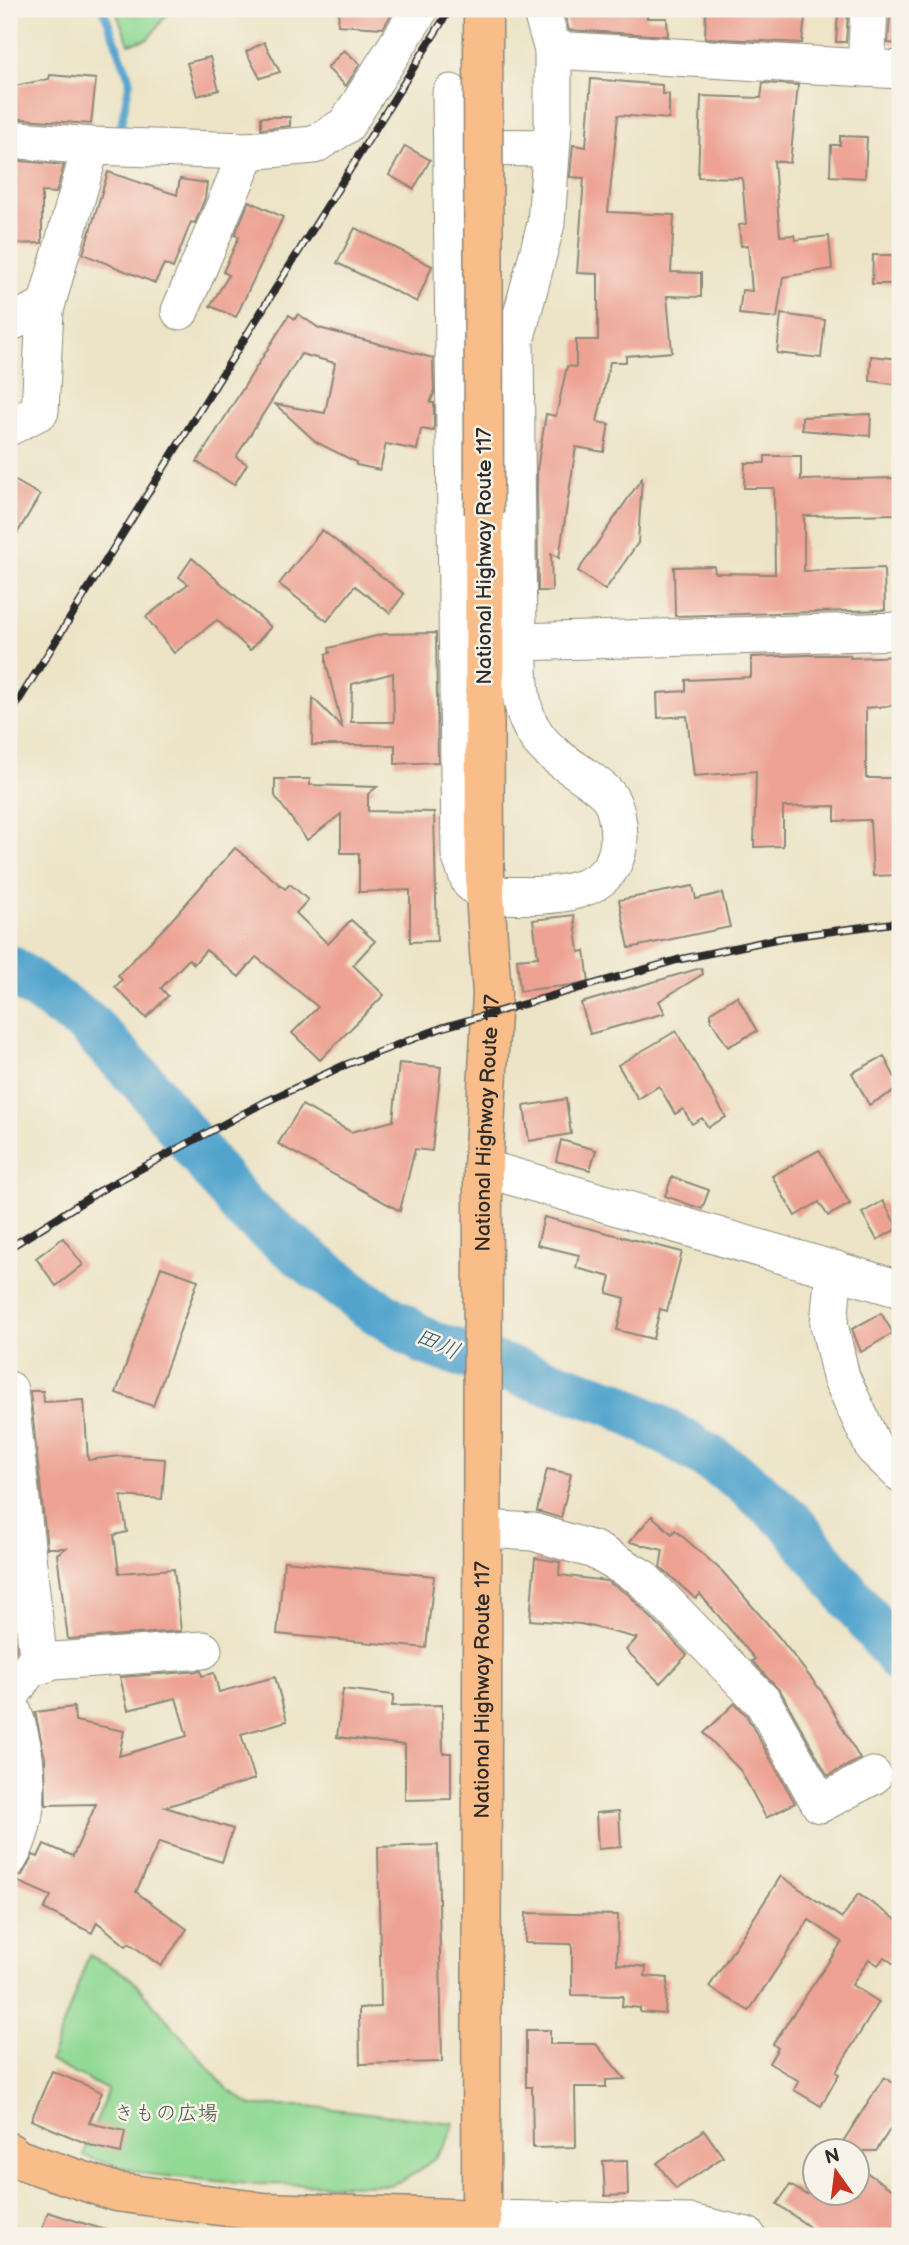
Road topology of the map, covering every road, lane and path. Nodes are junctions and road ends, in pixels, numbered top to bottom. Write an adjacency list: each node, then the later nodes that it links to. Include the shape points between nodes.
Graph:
1 (420, 9): 12 (street, via 346,125 314,145)
2 (483, 9): 19 (main road, National Highway Route 117, bridge)
3 (541, 9): 5 (street)
4 (869, 9): 6 (street)
5 (552, 50): 6 (street); 11 (street)
6 (883, 69)
7 (451, 93): 10 (street)
8 (9, 139): 9 (street)
9 (91, 146): 12 (street); 13 (street)
10 (452, 147): 11 (street); 19 (street, via 460,855 470,882)
11 (551, 148): 18 (street, via 546,224 514,341)
12 (248, 151): 14 (street)
13 (46, 306): 15 (street); 16 (street, via 40,411)
14 (180, 311)
15 (9, 324)
16 (9, 427)
17 (900, 631): 18 (street)
18 (518, 642): 19 (street, via 523,709 536,735 608,795 619,825 618,851 604,876 585,890)
19 (485, 895): 20 (main road, National Highway Route 117, via 492,994)
20 (483, 1168): 21 (street); 25 (main road, National Highway Route 117)
21 (834, 1269): 22 (street); 24 (street, via 829,1324 841,1377 874,1448)
22 (900, 1289)
23 (9, 1390): 27 (street, via 35,1613 38,1656)
24 (900, 1473)
25 (484, 1529): 29 (street, via 533,1532 594,1550 641,1577 763,1702 820,1804); 33 (main road, National Highway Route 117)
26 (203, 1650): 27 (street, via 54,1661)
27 (31, 1668): 28 (street)
28 (9, 1700): 30 (street, via 20,1728 24,1779 23,1826)
29 (873, 1776)
30 (9, 1858)
31 (9, 2152): 32 (main road, via 116,2192)
32 (264, 2224): 33 (main road)
33 (481, 2227): 34 (street, via 691,2223)
34 (747, 2236)

